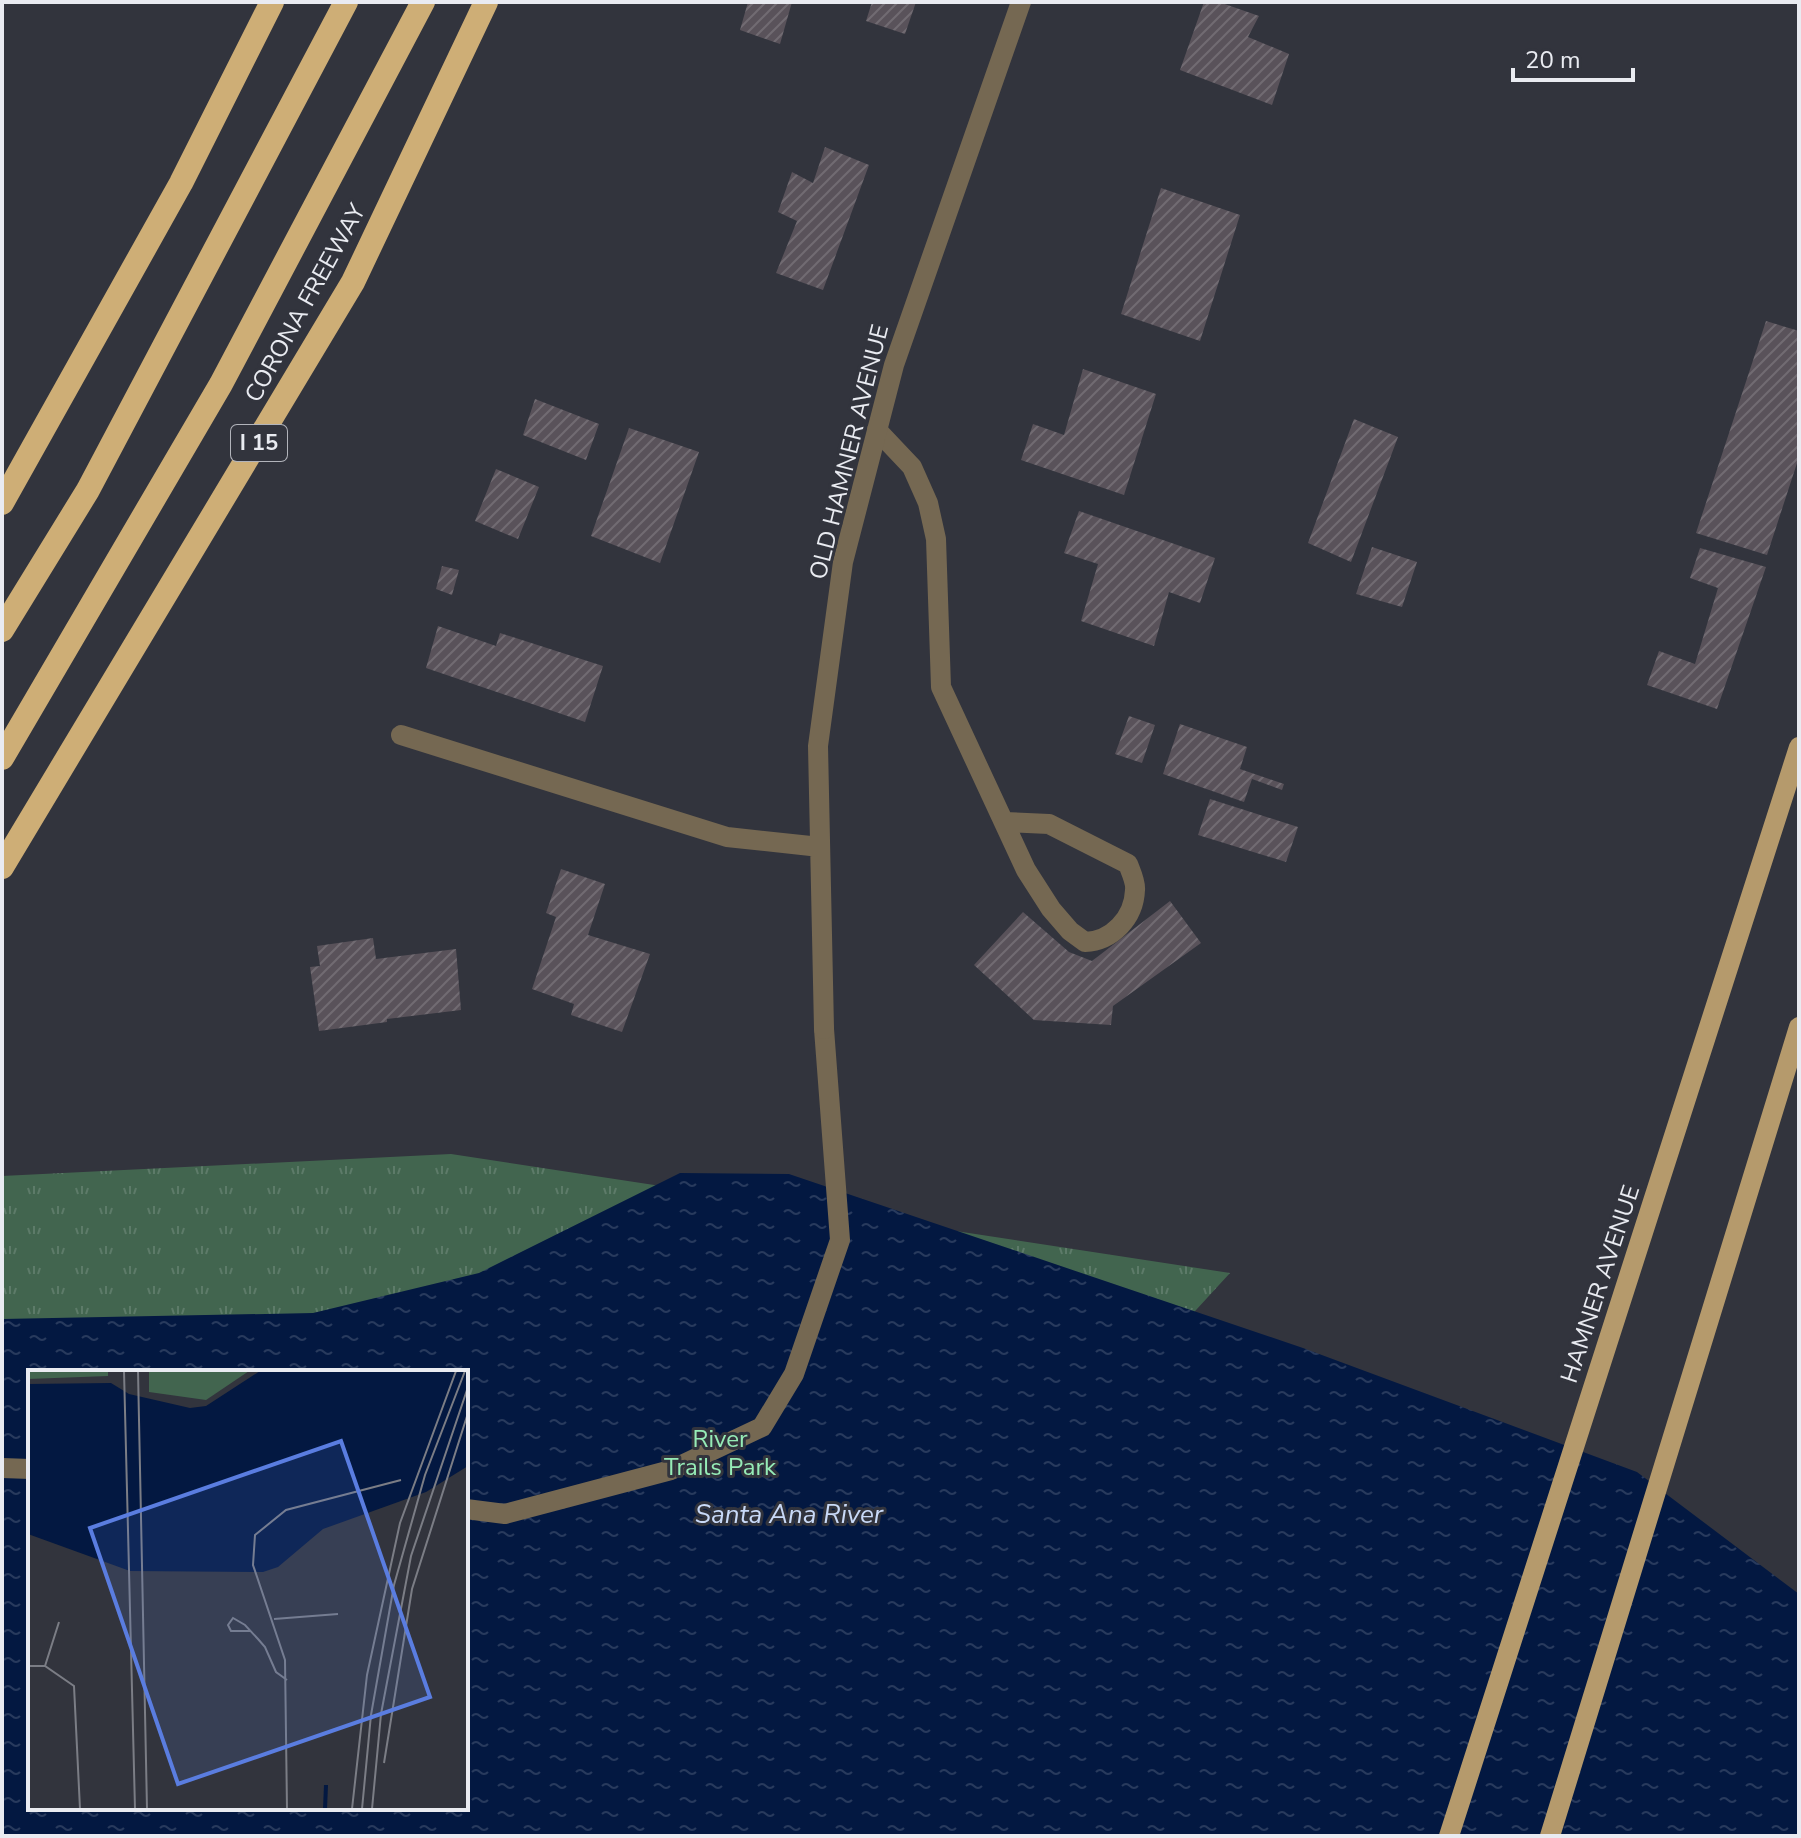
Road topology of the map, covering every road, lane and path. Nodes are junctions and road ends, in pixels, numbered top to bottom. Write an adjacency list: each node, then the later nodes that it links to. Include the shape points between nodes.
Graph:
1 (272, 2): 7 (highway, via 181,183)
2 (346, 2): 8 (highway, via 88,490)
3 (423, 2): 11 (highway, via 221,384)
4 (486, 2): 14 (highway, CORONA FREEWAY / I 15, via 353,282)
5 (1021, 2): 6 (street, OLD HAMNER AVENUE, via 894,365)
6 (877, 430): 12 (street, via 912,467 928,503 936,539 941,687); 13 (street, OLD HAMNER AVENUE, via 843,562 818,746)
7 (2, 503)
8 (2, 630)
9 (401, 735): 13 (street, via 727,837)
10 (1799, 747): 19 (main road, HAMNER AVENUE)
11 (2, 758)
12 (1004, 822): 12 (street, via 1051,909 1085,942 1101,941 1132,911 1136,887 1128,864 1049,824)
13 (820, 847): 18 (street, OLD HAMNER AVENUE, via 824,1029 840,1240 794,1374 762,1427 671,1470 505,1514)
14 (2, 867)
15 (1799, 1027): 20 (main road)
16 (2, 1468): 17 (street)
17 (28, 1469)
18 (468, 1509)
19 (1449, 1836)
20 (1550, 1836)

